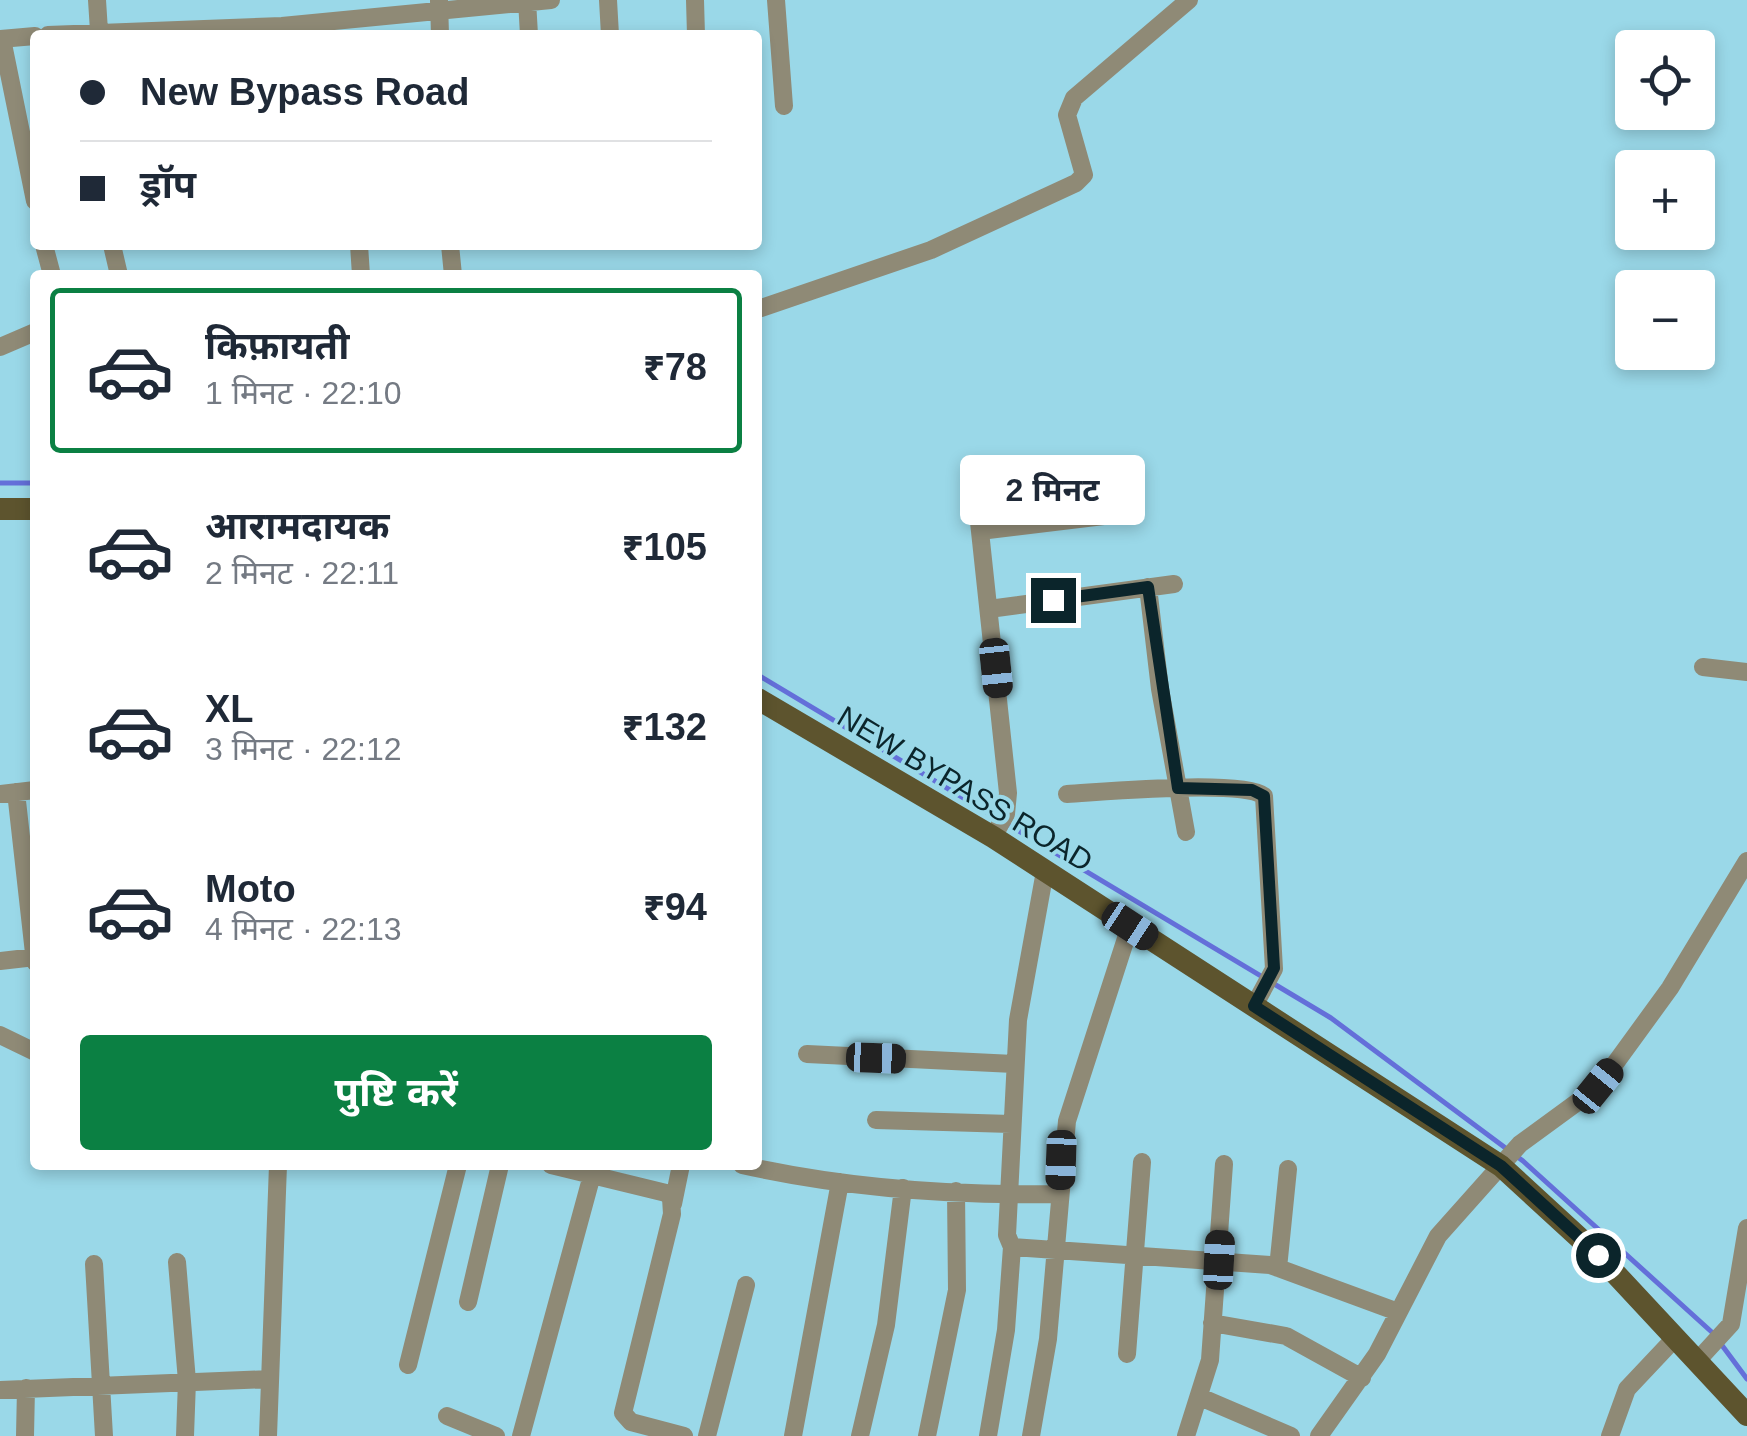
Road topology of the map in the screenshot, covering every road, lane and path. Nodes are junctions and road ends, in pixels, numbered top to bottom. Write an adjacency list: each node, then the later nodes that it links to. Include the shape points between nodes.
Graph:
1 (97, 0): 11 (street)
2 (551, 0): 7 (street)
3 (608, 0): 14 (street)
4 (695, 0): 15 (street)
5 (776, 0): 18 (street)
6 (1190, 0): 21 (street, via 1074,98 1066,115 1085,166 1076,183 931,250)
7 (527, 1): 8 (street); 13 (street)
8 (440, 5): 9 (street)
9 (371, 8): 10 (street)
10 (344, 27): 12 (street)
11 (99, 30)
12 (160, 30)
13 (529, 30)
14 (610, 30)
15 (696, 30)
16 (30, 36): 17 (street)
17 (1, 39): 19 (street)
18 (784, 106)
19 (27, 121): 20 (street)
20 (30, 151)
21 (762, 308)
22 (30, 334): 23 (street)
23 (0, 347)
24 (973, 466): 28 (street)
25 (0, 509): 26 (main road)
26 (30, 510)
27 (1112, 515): 28 (street)
28 (980, 532): 31 (street)
29 (1174, 584): 30 (street)
30 (1148, 587): 31 (street); 35 (street)
31 (989, 609): 38 (street, via 1008,793)
32 (1702, 667): 33 (street)
33 (1747, 672)
34 (762, 702): 38 (main road, NEW BYPASS ROAD)
35 (1178, 788): 37 (street); 39 (street); 46 (street, via 1264,796 1270,978)
36 (17, 792): 42 (street)
37 (1067, 794)
38 (999, 826): 41 (main road, NEW BYPASS ROAD)
39 (1186, 832)
40 (1747, 861): 54 (street, via 1627,1050 1587,1096)
41 (1044, 871): 43 (main road, NEW BYPASS ROAD); 50 (street)
42 (30, 913)
43 (1130, 926): 46 (main road, NEW BYPASS ROAD); 67 (street, via 1072,1096)
44 (30, 959): 45 (street)
45 (0, 961)
46 (1254, 1006): 54 (main road, NEW BYPASS ROAD)
47 (0, 1034): 48 (street)
48 (30, 1049)
49 (807, 1054): 50 (street)
50 (1014, 1064): 52 (street)
51 (876, 1120): 52 (street)
52 (1010, 1124): 68 (street)
53 (1142, 1162): 73 (street)
54 (1503, 1163): 80 (street, via 1438,1236); 82 (main road, NEW BYPASS ROAD)
55 (1224, 1164): 74 (street)
56 (762, 1168): 64 (street)
57 (1288, 1168): 77 (street)
58 (278, 1170): 87 (street)
59 (457, 1170): 85 (street)
60 (499, 1170): 79 (street)
61 (572, 1170): 63 (street)
62 (680, 1170): 69 (street)
63 (592, 1175): 69 (street, via 666,1193); 101 (street)
64 (840, 1182): 65 (street); 104 (street)
65 (903, 1188): 66 (street); 105 (street, via 886,1325)
66 (956, 1192): 68 (street); 106 (street, via 957,1290)
67 (1060, 1194): 68 (street); 72 (street)
68 (1008, 1195): 71 (street)
69 (673, 1204): 95 (street, via 623,1406 625,1419)
70 (1747, 1228): 84 (street, via 1731,1324)
71 (1012, 1246): 72 (street); 107 (street)
72 (1057, 1250): 73 (street); 108 (street)
73 (1136, 1252): 74 (street); 83 (street)
74 (1219, 1260): 77 (street); 81 (street)
75 (177, 1262): 88 (street)
76 (94, 1264): 89 (street)
77 (1278, 1268): 80 (street)
78 (746, 1286): 103 (street)
79 (468, 1302)
80 (1398, 1312): 86 (street)
81 (1212, 1323): 86 (street, via 1286,1336); 92 (street)
82 (1676, 1337): 84 (main road, NEW BYPASS ROAD); 112 (street, via 1626,1390)
83 (1127, 1354)
84 (1698, 1360): 93 (main road, NEW BYPASS ROAD)
85 (408, 1365)
86 (1362, 1378): 111 (street)
87 (270, 1379): 88 (street); 99 (street)
88 (186, 1381): 89 (street); 98 (street)
89 (104, 1387): 90 (street); 97 (street)
90 (26, 1388): 91 (street); 96 (street)
91 (0, 1390)
92 (1200, 1396): 109 (street); 110 (street)
93 (1747, 1415)
94 (448, 1416): 100 (street)
95 (642, 1430): 102 (street)
96 (26, 1436)
97 (104, 1436)
98 (185, 1436)
99 (268, 1436)
100 (496, 1436)
101 (521, 1436)
102 (684, 1436)
103 (708, 1436)
104 (793, 1436)
105 (860, 1436)
106 (927, 1436)
107 (988, 1436)
108 (1030, 1436)
109 (1186, 1436)
110 (1292, 1436)
111 (1319, 1436)
112 (1610, 1436)

